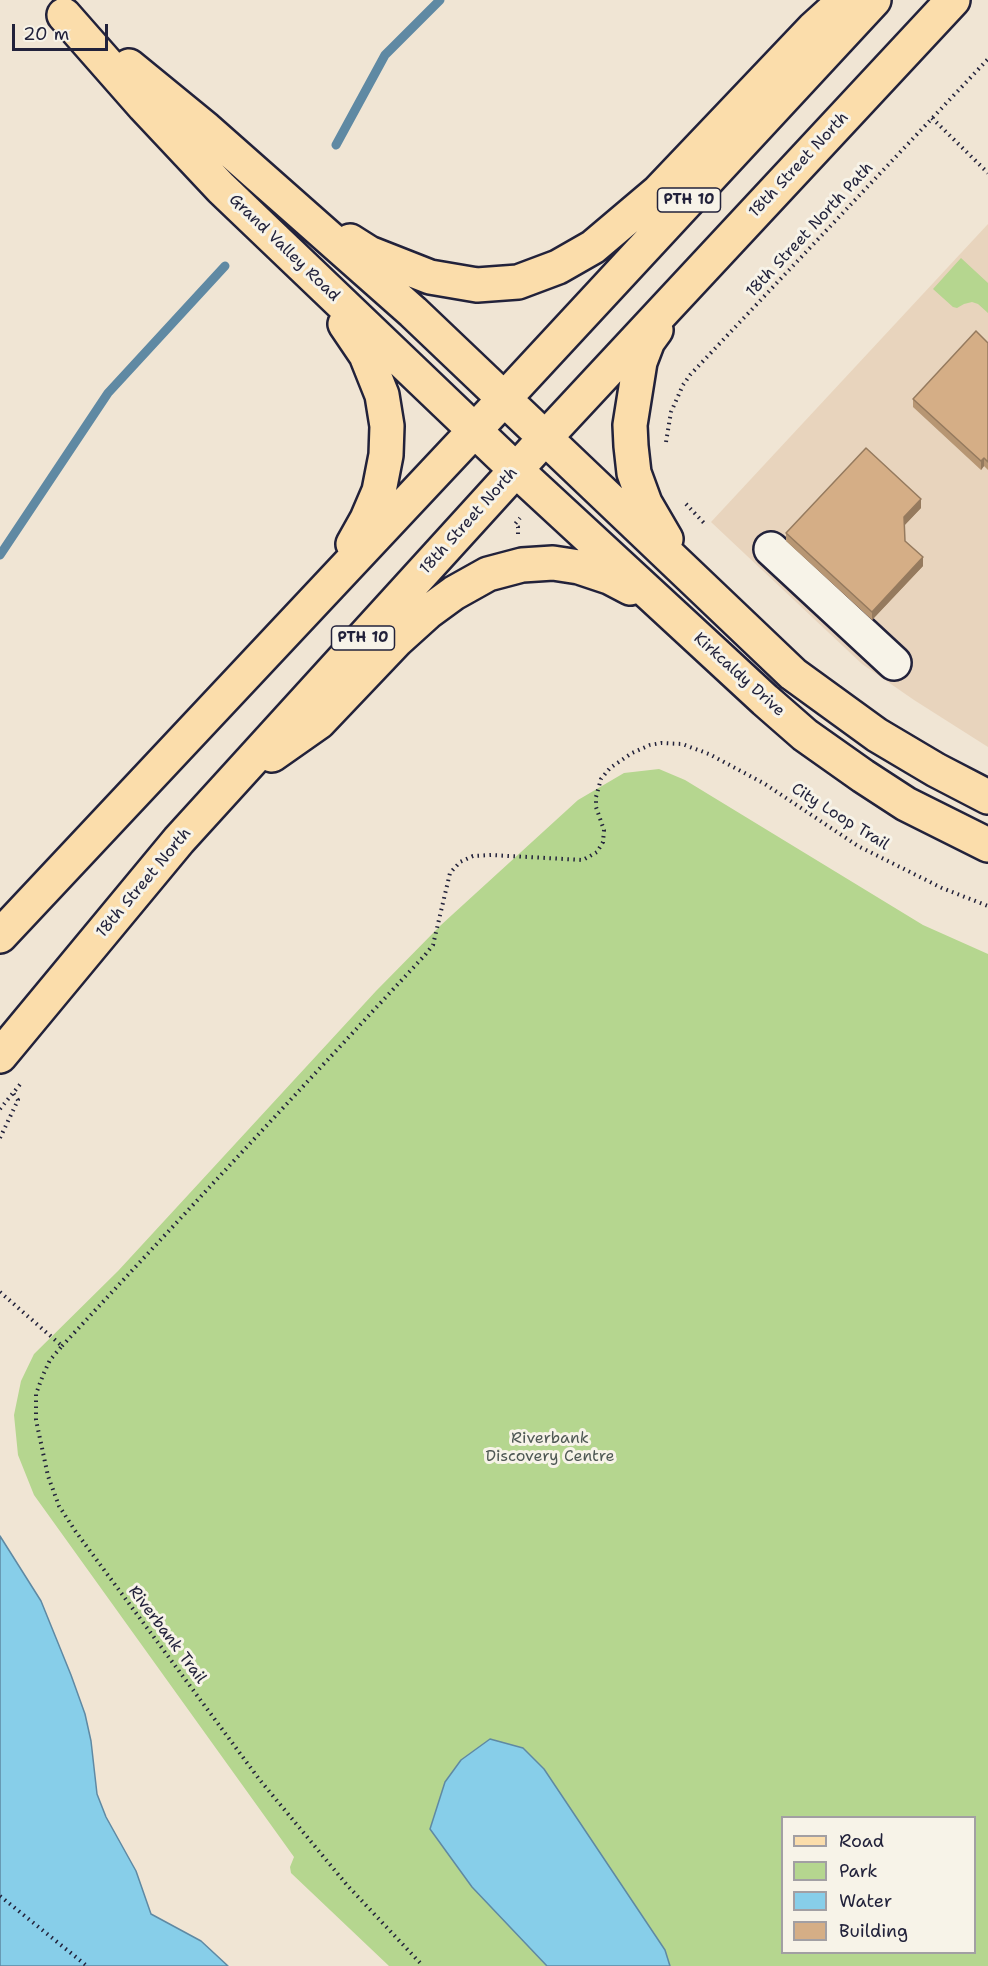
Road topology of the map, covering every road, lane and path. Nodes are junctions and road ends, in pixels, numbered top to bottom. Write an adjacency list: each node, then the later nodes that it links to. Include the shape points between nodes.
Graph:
1 (845, 0): 7 (main road, via 622,224 558,267 518,282 477,285 430,277 369,253)
2 (874, 0): 11 (main road, PTH 10)
3 (953, 0): 10 (main road, 18th Street North / PTH 10)
4 (56, 7): 7 (main road, Grand Valley Road); 9 (main road, Grand Valley Road, via 151,114)
5 (988, 59): 6 (path, 18th Street North Path)
6 (932, 118): 8 (path); 14 (path, 18th Street North Path, via 690,375 678,393)
7 (254, 171): 11 (main road, Grand Valley Road)
8 (988, 173)
9 (292, 257): 12 (main road, Grand Valley Road); 21 (main road, via 333,306 366,355 382,395 387,426 379,492 345,559)
10 (697, 274): 13 (main road, 18th Street North / PTH 10); 22 (main road, via 648,341 634,396 631,446 637,483 664,537)
11 (504, 399): 12 (main road, PTH 10); 13 (main road, Grand Valley Road)
12 (474, 430): 15 (main road, Grand Valley Road); 21 (main road, PTH 10)
13 (545, 438): 15 (main road, 18th Street North / PTH 10); 22 (main road)
14 (666, 444)
15 (516, 470): 23 (main road, Kirkcaldy Drive); 27 (main road, 18th Street North / PTH 10)
16 (681, 497): 18 (path)
17 (527, 511): 19 (path, via 515,524)
18 (704, 523)
19 (519, 538)
20 (771, 549): 24 (lane)
21 (308, 608): 30 (main road, PTH 10)
22 (731, 616): 26 (main road, via 793,674 839,709 936,770)
23 (686, 627): 27 (main road, via 637,592 579,567 532,564 488,574 428,612 319,723 242,777); 28 (main road, Kirkcaldy Drive, via 805,735 906,804)
24 (894, 663)
25 (682, 744): 29 (path, City Loop Trail, via 765,784 858,846); 35 (path, Riverbank Trail, via 650,745 610,768 601,779 596,798 603,842 597,852 583,860 491,855 460,862 450,873 433,945 425,955)
26 (988, 797)
27 (211, 805): 31 (main road, 18th Street North / PTH 10, via 154,868)
28 (988, 845)
29 (988, 906)
30 (0, 936)
31 (0, 1056)
32 (13, 1093): 33 (path, via 18,1100)
33 (0, 1138)
34 (0, 1292): 35 (path)
35 (62, 1346): 38 (path, Riverbank Trail, via 50,1360 36,1394 40,1442 59,1506 259,1779 347,1885)
36 (0, 1896): 37 (path)
37 (87, 1966)
38 (423, 1966)

